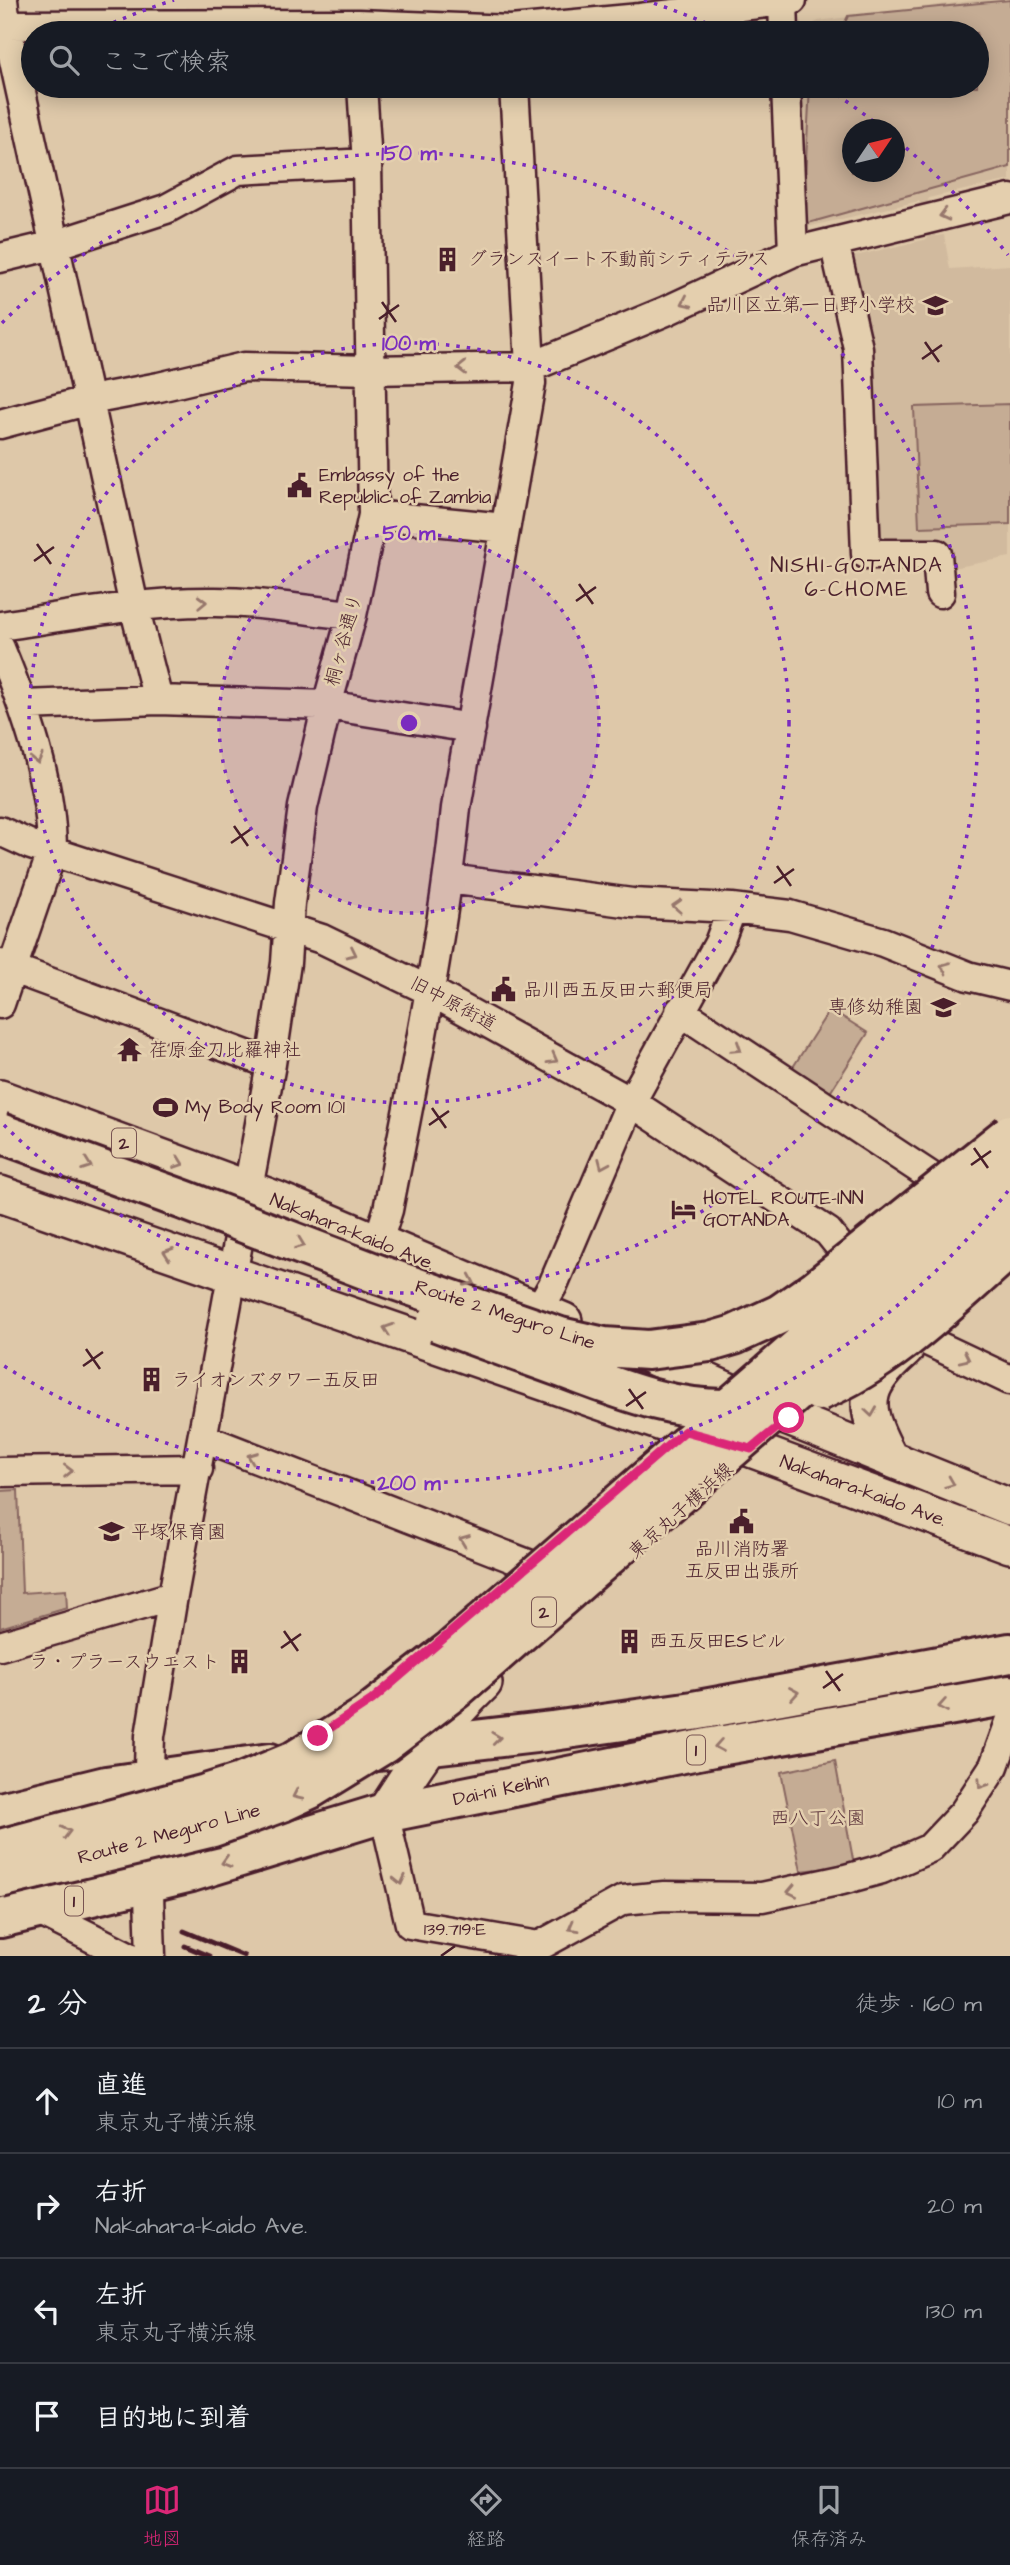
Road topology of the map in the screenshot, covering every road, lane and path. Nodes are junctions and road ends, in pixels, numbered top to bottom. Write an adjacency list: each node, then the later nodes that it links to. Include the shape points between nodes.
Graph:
1 (783, 0): 2 (street); 3 (street); 8 (street)
2 (792, 0)
3 (641, 9): 7 (street)
4 (3, 16): 5 (street); 9 (street)
5 (358, 19): 6 (street)
6 (382, 21)
7 (573, 21)
8 (784, 21)
9 (21, 97)
10 (21, 98): 17 (street)
11 (363, 98): 14 (street, 桐ヶ谷通り)
12 (515, 98): 20 (street)
13 (787, 98): 18 (street)
14 (366, 163): 17 (street, via 238,170 166,209); 21 (street, 桐ヶ谷通り)
15 (1010, 199): 16 (street, one-way to 16)
16 (834, 242): 18 (street); 26 (street, via 858,348 866,554 937,554)
17 (54, 245): 19 (street); 22 (street)
18 (793, 252): 20 (street, one-way to 20)
19 (0, 258)
20 (531, 367): 21 (street, one-way to 21); 25 (street)
21 (371, 370): 22 (street, via 244,367); 24 (street, 桐ヶ谷通り)
22 (90, 400): 23 (street); 27 (street)
23 (0, 424)
24 (373, 515): 25 (street); 28 (street, 桐ヶ谷通り)
25 (505, 528): 34 (street)
26 (940, 593)
27 (134, 606): 28 (street, one-way to 28, via 207,601); 29 (street); 31 (street)
28 (352, 615): 33 (street, 桐ヶ谷通り)
29 (0, 626)
30 (0, 648): 32 (street)
31 (158, 700): 32 (street); 33 (street)
32 (24, 705): 36 (street, one-way to 36, via 48,805)
33 (327, 705): 34 (street); 39 (street, 桐ヶ谷通り, via 303,807)
34 (471, 729): 37 (street)
35 (0, 831): 36 (street, 旧中原街道)
36 (52, 852): 39 (street, 旧中原街道); 40 (street)
37 (449, 879): 38 (street, one-way to 37, via 632,903); 42 (street)
38 (732, 908): 41 (street, one-way to 38, via 804,919); 44 (street, via 719,943)
39 (288, 930): 42 (street, 旧中原街道, one-way to 42, via 322,939); 45 (street, 桐ヶ谷通り)
40 (6, 966): 43 (street); 45 (street)
41 (1010, 986)
42 (430, 990): 47 (street, 旧中原街道, one-way to 47); 57 (street, via 388,1210)
43 (0, 1003)
44 (680, 1011): 47 (street); 52 (street, one-way to 52)
45 (271, 1064): 53 (street, 桐ヶ谷通り)
46 (0, 1098): 53 (main road, Nakahara-kaido Ave. / 2, one-way to 53)
47 (631, 1102): 60 (street, 旧中原街道, via 828,1232); 62 (street, one-way to 62)
48 (0, 1133): 49 (highway, Route 2 Meguro Line / 2, one-way to 49, bridge, via 560,1337 594,1346 648,1350 710,1342 780,1314)
49 (1010, 1133): 52 (main road, 2)
50 (0, 1158): 58 (highway, Route 2 Meguro Line, bridge, via 631,1394 704,1409 761,1407 840,1382 891,1350)
51 (1010, 1163): 87 (highway, Route 2 Meguro Line / 2, one-way to 51, bridge, via 241,1783 305,1755 365,1717 450,1651)
52 (947, 1187): 60 (main road, 2)
53 (248, 1189): 57 (main road, Nakahara-kaido Ave. / 2); 61 (street, 桐ヶ谷通り)
54 (0, 1194): 61 (main road, Nakahara-kaido Ave., one-way to 54)
55 (1010, 1206): 88 (highway, Route 2 Meguro Line / 2, one-way to 88, bridge, via 456,1689 385,1743 310,1789 253,1814)
56 (1010, 1238): 67 (main road, 東京丸子横浜線 / 2)
57 (378, 1241): 62 (main road, Nakahara-kaido Ave. / 2, one-way to 62)
58 (1010, 1248)
59 (1010, 1258): 63 (main road)
60 (858, 1268): 64 (main road, 2, via 774,1314 723,1332); 66 (main road, 2)
61 (232, 1276): 68 (main road, Nakahara-kaido Ave., one-way to 61); 69 (street, 桐ヶ谷通り)
62 (538, 1311): 64 (main road, Nakahara-kaido Ave. / 2)
63 (919, 1337): 65 (street, one-way to 65); 71 (main road, one-way to 71, via 884,1368 869,1399 874,1428)
64 (630, 1346): 66 (main road, Nakahara-kaido Ave. / 2)
65 (1010, 1380)
66 (728, 1389): 67 (main road, Nakahara-kaido Ave. / 2); 68 (main road, 2)
67 (789, 1418): 70 (main road, 東京丸子横浜線 / 2); 71 (main road, Nakahara-kaido Ave. / 2)
68 (685, 1431): 70 (main road, Nakahara-kaido Ave.); 76 (main road, 2)
69 (203, 1438): 72 (street, 桐ヶ谷通り); 76 (street, one-way to 69)
70 (751, 1449): 75 (main road, Nakahara-kaido Ave.); 82 (main road, 東京丸子横浜線 / 2, via 512,1657 455,1711)
71 (890, 1458): 74 (main road, Nakahara-kaido Ave. / 2, one-way to 74)
72 (198, 1468): 73 (street, one-way to 72); 77 (street, 桐ヶ谷通り)
73 (0, 1472)
74 (1010, 1507)
75 (1010, 1545)
76 (528, 1564): 83 (main road, 2, via 372,1700 318,1736)
77 (173, 1596): 78 (street); 84 (street, 桐ヶ谷通り, via 150,1736)
78 (0, 1646)
79 (1010, 1653): 82 (highway, 1, one-way to 79, via 693,1711)
80 (1010, 1695): 86 (highway, Dai-ni Keihin / 1, one-way to 86, via 713,1747)
81 (1010, 1722): 92 (street, one-way to 92, via 994,1766 964,1812 930,1848 882,1870 762,1897 624,1899)
82 (429, 1745): 83 (highway, 1); 86 (main road, 東京丸子横浜線 / 2)
83 (256, 1764): 84 (highway, 1)
84 (148, 1781): 85 (highway, 1, via 106,1786); 89 (street, 桐ヶ谷通り)
85 (0, 1812)
86 (384, 1813): 89 (highway, Dai-ni Keihin / 1, one-way to 89); 92 (street, one-way to 92, via 410,1924)
87 (0, 1849)
88 (0, 1878)
89 (148, 1882): 90 (highway, Dai-ni Keihin / 1); 94 (street, 桐ヶ谷通り)
90 (37, 1910): 91 (highway, Dai-ni Keihin / 1); 93 (street)
91 (0, 1918)
92 (533, 1951)
93 (128, 1956)
94 (151, 1956)

